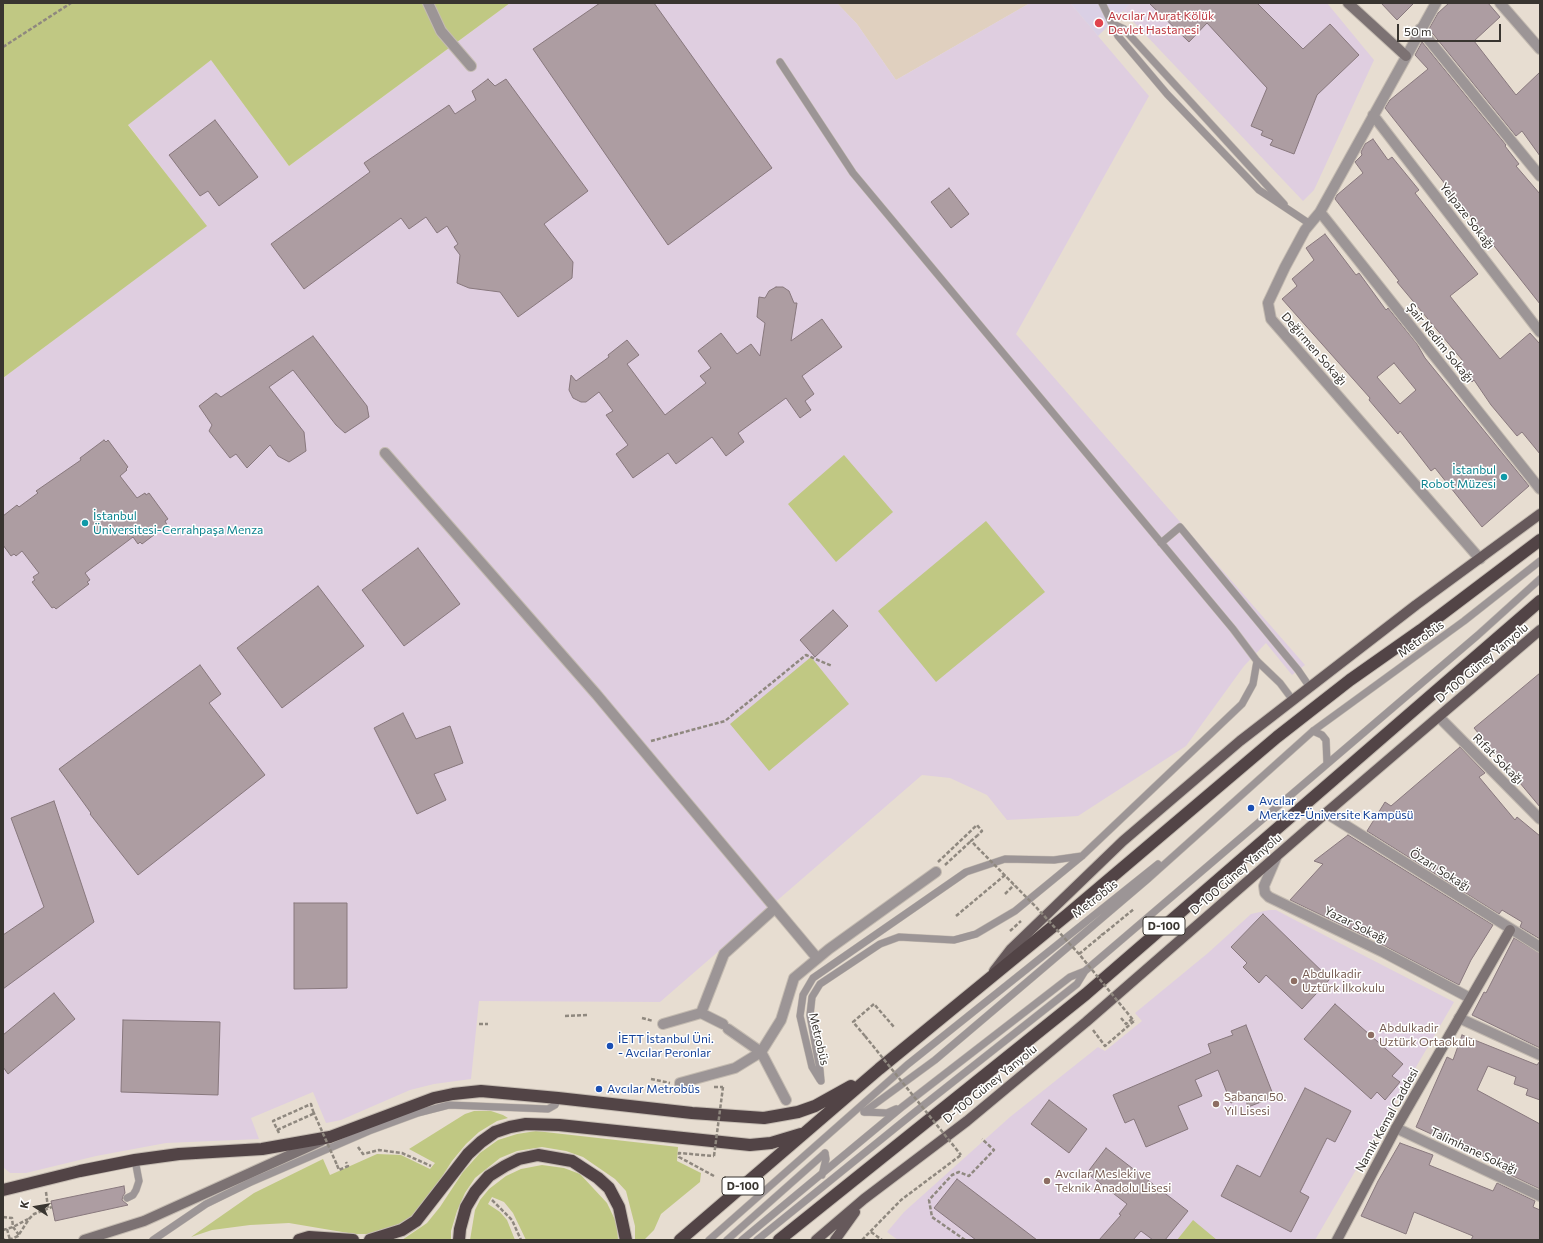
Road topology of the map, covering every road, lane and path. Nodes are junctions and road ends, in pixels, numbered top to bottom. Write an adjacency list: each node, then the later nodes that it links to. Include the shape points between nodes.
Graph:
1 (71, 3): 9 (path)
2 (428, 3): 13 (street, via 441,31)
3 (1102, 3): 7 (lane)
4 (1348, 3): 11 (street)
5 (1436, 3): 8 (street, Değirmen Sokağı)
6 (1500, 3): 10 (street)
7 (1113, 24): 16 (lane, via 1124,28); 16 (lane, via 1118,36 1167,94 1259,190)
8 (1420, 29): 11 (street, Değirmen Sokağı); 15 (street)
9 (3, 47)
10 (1540, 49)
11 (1406, 56): 14 (street, Değirmen Sokağı)
12 (780, 62): 24 (lane, via 853,173)
13 (471, 66)
14 (1373, 115): 17 (street, Değirmen Sokağı); 19 (street, Yelpaze Sokağı)
15 (1540, 176)
16 (1292, 212): 18 (lane)
17 (1320, 212): 18 (street, Değirmen Sokağı); 21 (street, Şair Nedim Sokağı)
18 (1310, 224): 25 (street, Değirmen Sokağı, via 1268,303 1271,319)
19 (1540, 332)
20 (385, 453): 36 (street)
21 (1540, 489)
22 (1540, 514): 25 (main road)
23 (1540, 540): 58 (highway, D-100, via 1277,737)
24 (1161, 543): 30 (lane); 32 (lane, via 1180,527)
25 (1480, 559): 32 (main road)
26 (1540, 561): 35 (lane, Metrobüs, via 1464,621)
27 (1540, 579): 37 (lane, Metrobüs)
28 (1540, 601): 122 (highway, D-100, via 1086,994)
29 (1540, 631): 34 (main road, D-100 Güney Yanyolu)
30 (1257, 661): 33 (lane, via 1280,683); 42 (lane, Metrobüs, via 1253,684 1242,704)
31 (832, 666): 36 (path, via 806,655 725,721)
32 (1309, 686): 33 (main road)
33 (1292, 699): 58 (main road, via 1123,841 1011,949)
34 (1438, 717): 38 (main road, D-100 Güney Yanyolu); 39 (street, Rıfat Sokağı)
35 (1313, 732): 37 (lane, via 1322,735 1326,740); 40 (lane, Metrobüs)
36 (639, 745): 48 (street)
37 (1327, 763): 57 (lane, Metrobüs)
38 (1326, 813): 43 (main road, D-100 Güney Yanyolu); 52 (street, Özarı Sokağı)
39 (1540, 819)
40 (1205, 827): 79 (lane, Metrobüs, via 935,1060 864,1112 887,1113); 118 (lane, Metrobüs, via 907,1065)
41 (971, 841): 44 (path); 44 (path, bridge, via 982,830 977,825 932,867); 45 (path, bridge)
42 (1082, 856): 42 (lane, Metrobüs, via 1054,860 1005,859 966,872 813,978 803,996 800,1016 812,1067 821,1081 810,1015 812,997 820,984 886,942 899,938 954,940 976,934 1015,911)
43 (1276, 858): 59 (street, Yazar Sokağı, via 1264,886 1264,893 1269,897 1383,952); 66 (main road, D-100 Güney Yanyolu)
44 (936, 872): 56 (street)
45 (1005, 875): 46 (path, bridge); 50 (path)
46 (1014, 885): 47 (path); 55 (path, bridge)
47 (1005, 894)
48 (775, 908): 56 (street); 60 (street, via 724,954)
49 (1134, 909): 53 (path)
50 (956, 916)
51 (1101, 930): 53 (path, via 1099,931)
52 (1510, 930): 54 (street, Özarı Sokağı); 59 (street, Namık Kemal Caddesi)
53 (1102, 935): 55 (path)
54 (1540, 947)
55 (1079, 954): 65 (path, bridge)
56 (817, 958): 71 (street, via 794,978 781,1020)
57 (1085, 971): 79 (lane, Metrobüs, via 1070,977); 121 (lane, Metrobüs, via 1077,984)
58 (985, 982): 73 (highway, D-100)
59 (1470, 998): 64 (street, Namık Kemal Caddesi)
60 (701, 1013): 69 (street); 71 (street)
61 (564, 1016): 62 (path)
62 (588, 1016)
63 (1121, 1018): 65 (path, via 1126,1024)
64 (1459, 1018): 72 (street); 81 (street, Namık Kemal Caddesi)
65 (1133, 1020): 66 (path, via 1105,1046)
66 (1086, 1022): 97 (main road, D-100 Güney Yanyolu, via 967,1120)
67 (479, 1024): 68 (path)
68 (488, 1024)
69 (663, 1024)
70 (894, 1027): 106 (path, bridge, via 874,1004 853,1022 961,1155 901,1200)
71 (761, 1052): 75 (street, via 735,1068 680,1083); 78 (street)
72 (1540, 1055)
73 (879, 1069): 77 (highway, via 815,1106 764,1118); 83 (highway, D-100)
74 (651, 1079): 75 (path)
75 (680, 1087)
76 (723, 1087): 92 (path, bridge, via 714,1156 679,1153 679,1157)
77 (558, 1098): 84 (highway, via 481,1091 453,1094 434,1098); 110 (lane, via 555,1105 548,1109 454,1105 418,1113 369,1131 251,1182 206,1204)
78 (786, 1100)
79 (902, 1107): 91 (lane, Metrobüs)
80 (314, 1112): 82 (path); 82 (path, via 311,1104 273,1121); 89 (path, bridge, via 339,1170 348,1166)
81 (1396, 1128): 95 (street, Talimhane Sokağı); 128 (street, Namık Kemal Caddesi)
82 (277, 1130): 85 (path)
83 (806, 1133): 113 (highway, via 771,1143 750,1145 559,1125 526,1124 510,1127 495,1132 468,1154 416,1221 402,1230); 117 (highway, D-100)
84 (330, 1137): 88 (highway, via 262,1149 178,1154); 109 (street, via 144,1221)
85 (281, 1139)
86 (982, 1139): 127 (path, via 994,1150 969,1176 959,1172 952,1175 929,1200 932,1217)
87 (358, 1147): 90 (path, via 363,1154 379,1150 402,1153)
88 (135, 1160): 93 (highway); 96 (lane, via 139,1181 133,1195)
89 (346, 1162)
90 (431, 1166)
91 (822, 1174): 119 (lane, via 825,1153); 120 (lane, Metrobüs)
92 (714, 1176)
93 (3, 1190)
94 (46, 1192): 100 (path)
95 (1540, 1196)
96 (127, 1198)
97 (864, 1199): 123 (main road, D-100 Güney Yanyolu); 124 (main road)
98 (492, 1200): 115 (path, via 512,1220)
99 (52, 1207): 100 (path)
100 (48, 1208): 102 (path)
101 (3, 1217): 103 (path, via 12,1218)
102 (29, 1219): 103 (path); 107 (path)
103 (13, 1227): 105 (path); 107 (path)
104 (3, 1230): 105 (path)
105 (7, 1230): 108 (path)
106 (871, 1232): 125 (path); 126 (path)
107 (19, 1235): 108 (path)
108 (9, 1240)
109 (84, 1240)
110 (153, 1240)
111 (299, 1240): 112 (highway, via 309,1237)
112 (353, 1240)
113 (370, 1240)
114 (460, 1240): 116 (highway, via 466,1207 474,1192 489,1176 505,1166 519,1159 538,1155 572,1161 609,1188 619,1207)
115 (521, 1240)
116 (626, 1240)
117 (680, 1240)
118 (709, 1240)
119 (727, 1240)
120 (742, 1240)
121 (757, 1240)
122 (779, 1240)
123 (816, 1240)
124 (835, 1240)
125 (862, 1240)
126 (882, 1240)
127 (965, 1240)
128 (1337, 1240)

